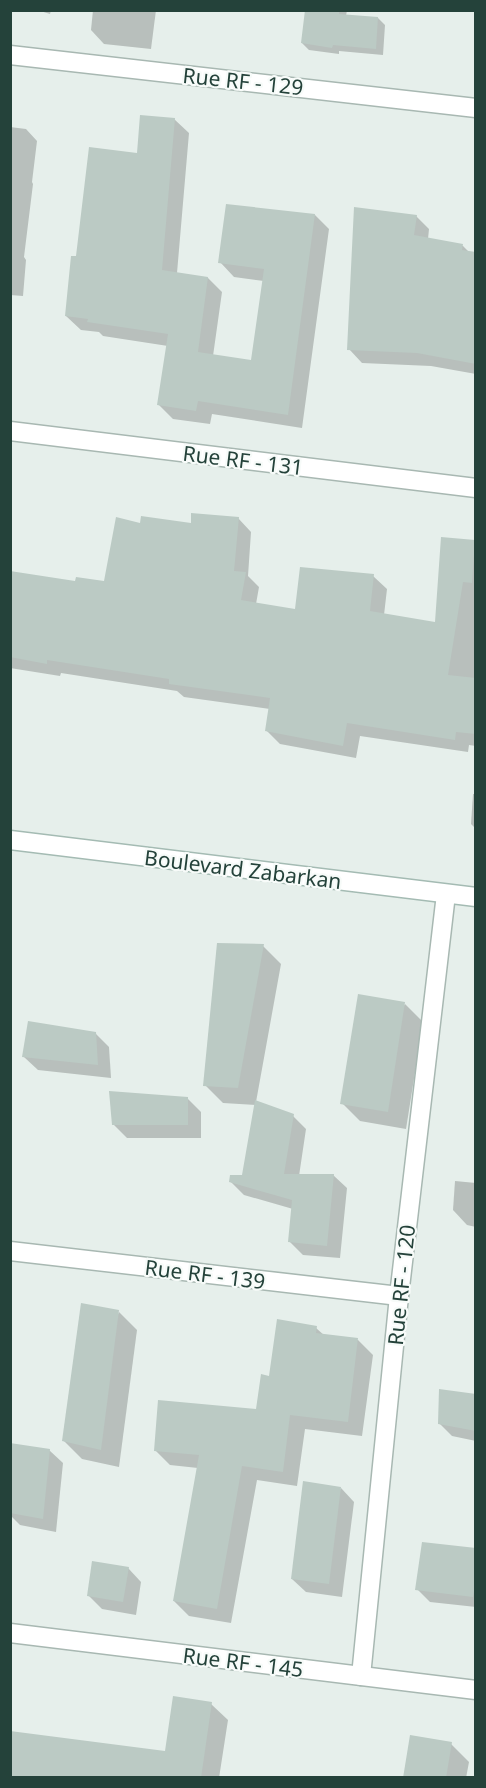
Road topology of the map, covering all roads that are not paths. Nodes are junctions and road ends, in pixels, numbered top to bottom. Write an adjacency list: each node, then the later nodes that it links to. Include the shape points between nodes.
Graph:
1 (10, 55): 2 (street, Rue RF - 129)
2 (476, 108)
3 (10, 432): 4 (street, Rue RF - 131)
4 (476, 489)
5 (10, 840): 6 (street, Boulevard Zabarkan)
6 (446, 894): 7 (street, Boulevard Zabarkan); 9 (street, Rue RF - 120)
7 (476, 897)
8 (10, 1251): 9 (street, Rue RF - 139)
9 (399, 1296): 11 (street, Rue RF - 120)
10 (10, 1633): 11 (street, Rue RF - 145)
11 (361, 1676): 12 (street, Rue RF - 145)
12 (476, 1690)

